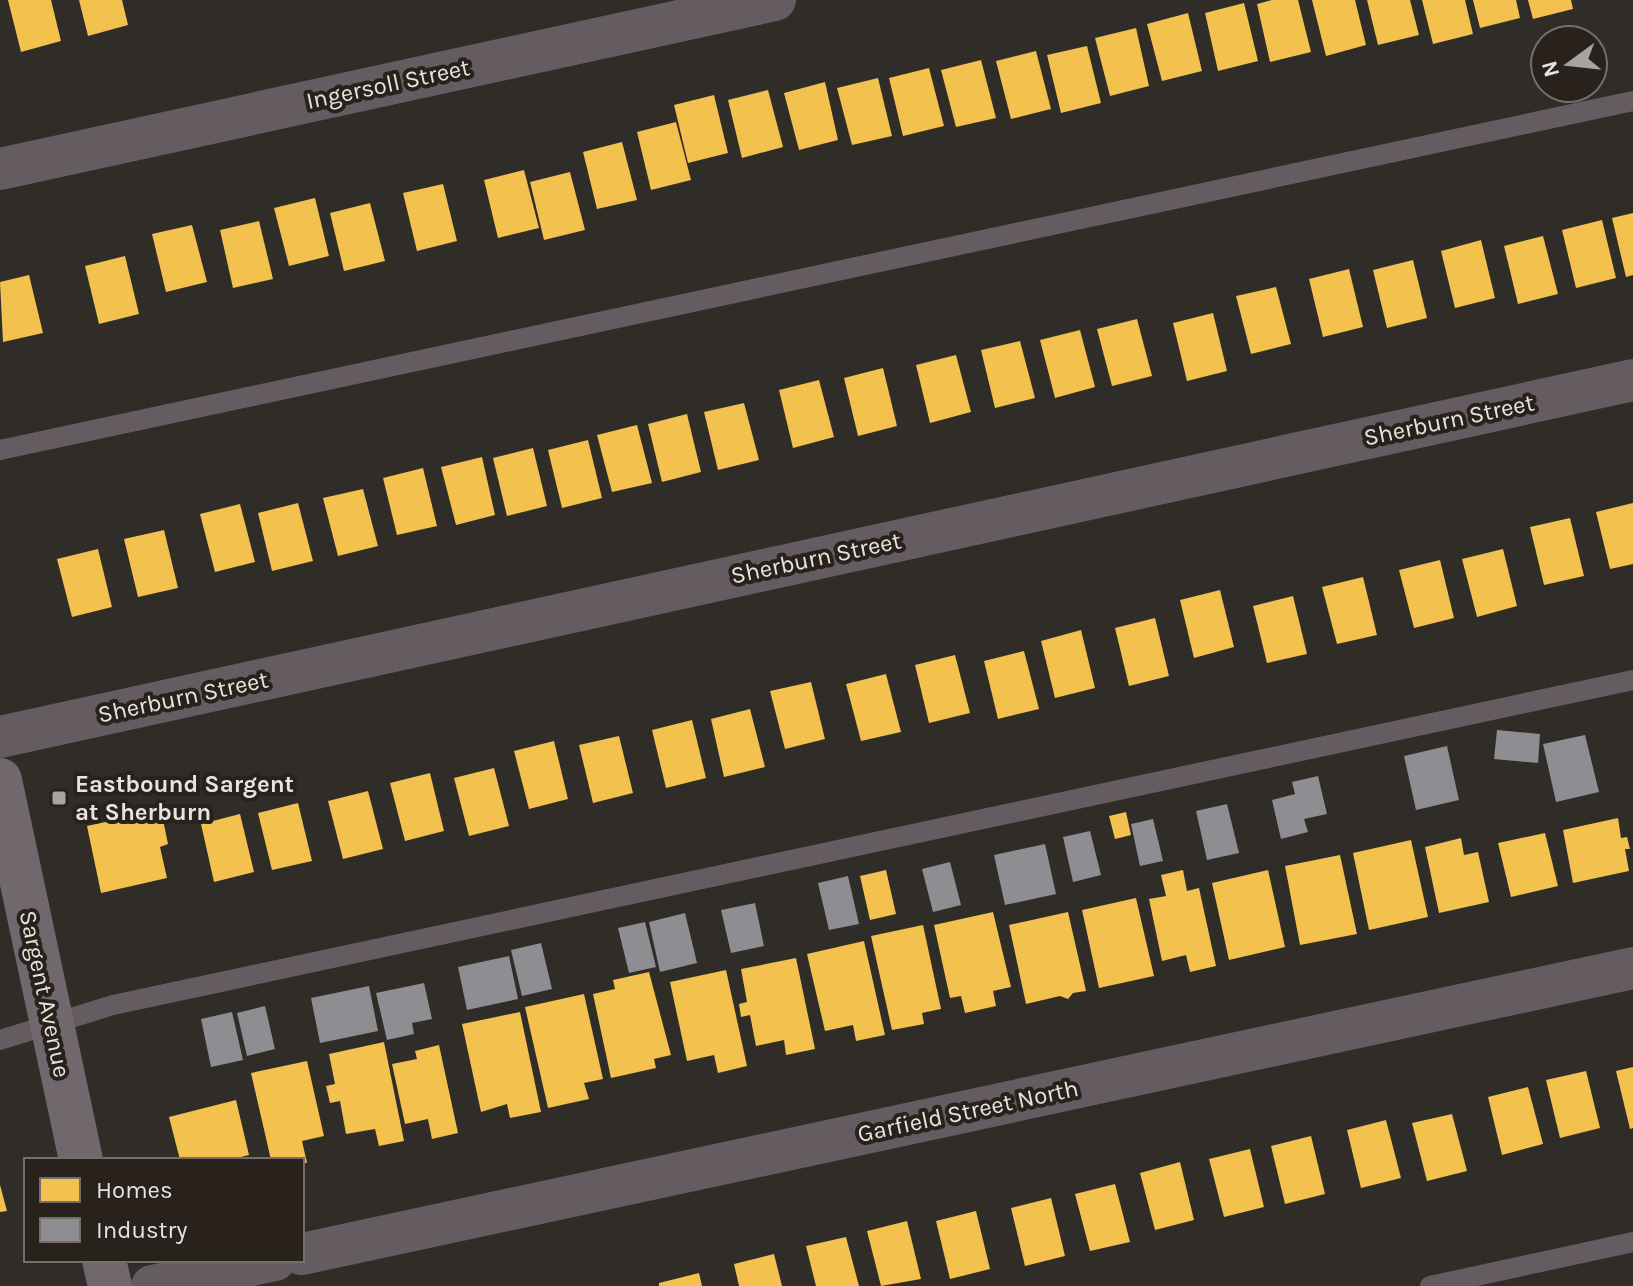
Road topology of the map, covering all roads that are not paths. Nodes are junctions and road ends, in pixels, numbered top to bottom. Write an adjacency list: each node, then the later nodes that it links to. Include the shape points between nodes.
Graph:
1 (775, 0): 3 (street, Ingersoll Street)
2 (1633, 101): 5 (lane)
3 (0, 169)
4 (1633, 380): 7 (street, Sherburn Street)
5 (0, 450)
6 (1633, 680): 10 (lane, via 113,1005)
7 (0, 737)
8 (0, 780): 10 (main road, Sargent Avenue)
9 (1633, 968): 14 (street, Garfield Street North)
10 (51, 1025): 11 (lane); 12 (main road, Sargent Avenue)
11 (0, 1040)
12 (81, 1158)
13 (1633, 1242): 19 (lane)
14 (304, 1254)
15 (104, 1262): 17 (main road)
16 (266, 1262): 18 (street)
17 (110, 1286)
18 (152, 1286)
19 (1430, 1286)

